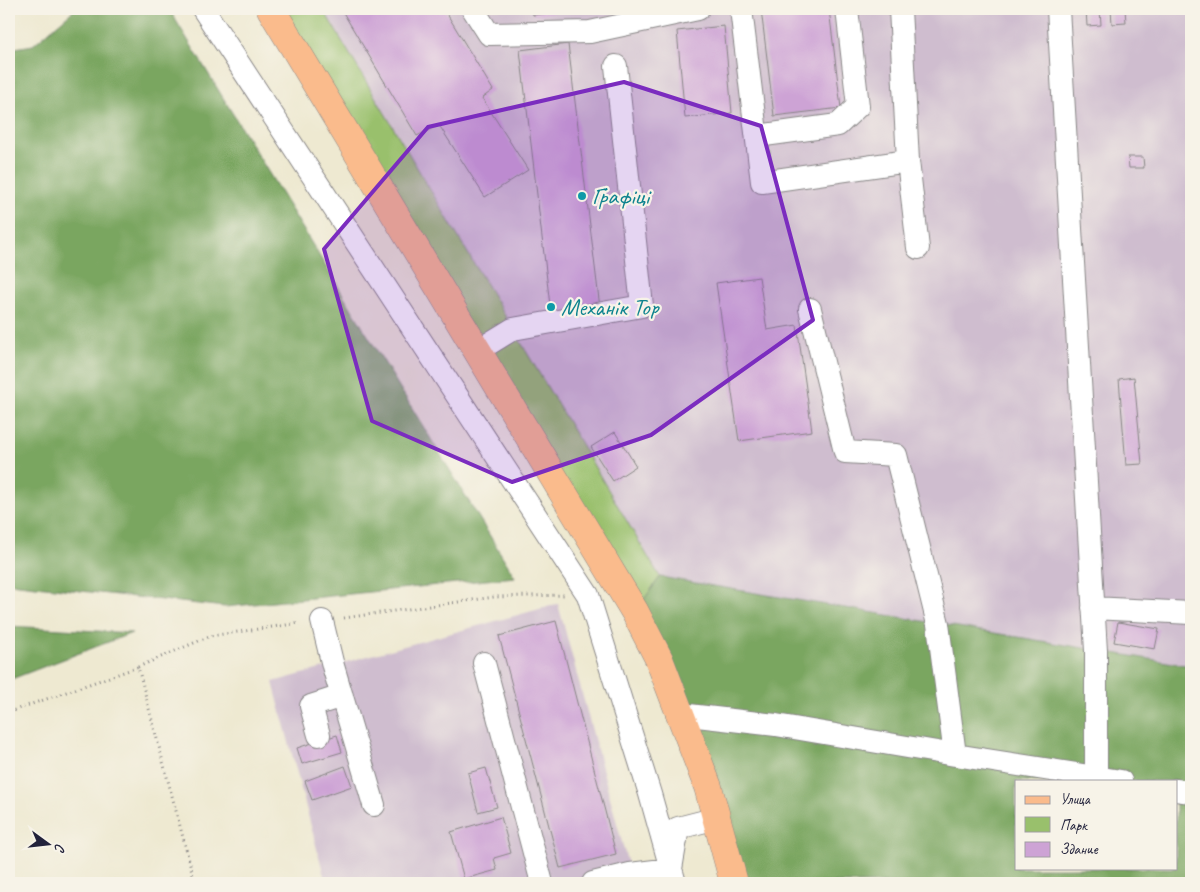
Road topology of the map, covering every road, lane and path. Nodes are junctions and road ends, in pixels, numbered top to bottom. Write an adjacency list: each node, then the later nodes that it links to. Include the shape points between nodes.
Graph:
1 (203, 9): 15 (street)
2 (271, 9): 14 (main road)
3 (474, 9): 4 (street, via 489,34 590,32)
4 (698, 9)
5 (741, 9): 10 (street)
6 (847, 9): 10 (street, via 858,106 838,125)
7 (900, 9): 11 (street)
8 (1058, 9): 16 (street)
9 (616, 66): 14 (street, via 642,306 513,329)
10 (757, 136): 11 (street, via 762,182)
11 (908, 161): 12 (street)
12 (918, 248)
13 (810, 309): 25 (street, via 845,452 896,455 938,624)
14 (477, 351): 23 (main road, via 635,612 659,659)
15 (588, 595): 18 (path, via 494,597); 32 (street)
16 (1093, 608): 17 (street); 26 (street)
17 (1191, 613)
18 (322, 620): 20 (path, via 210,636); 21 (street)
19 (484, 663): 34 (street)
20 (138, 667): 22 (path); 33 (path)
21 (342, 696): 24 (street, via 311,706); 30 (street)
22 (9, 712)
23 (680, 714): 25 (street, via 776,725); 31 (main road)
24 (319, 735)
25 (955, 755): 26 (street)
26 (1096, 777): 27 (street)
27 (1115, 780)
28 (1178, 790): 29 (street)
29 (1191, 792)
30 (374, 805)
31 (717, 818): 32 (street, via 678,828); 36 (main road)
32 (673, 876): 35 (street, via 630,874)
33 (195, 883)
34 (542, 883)
35 (593, 883)
36 (734, 883)

